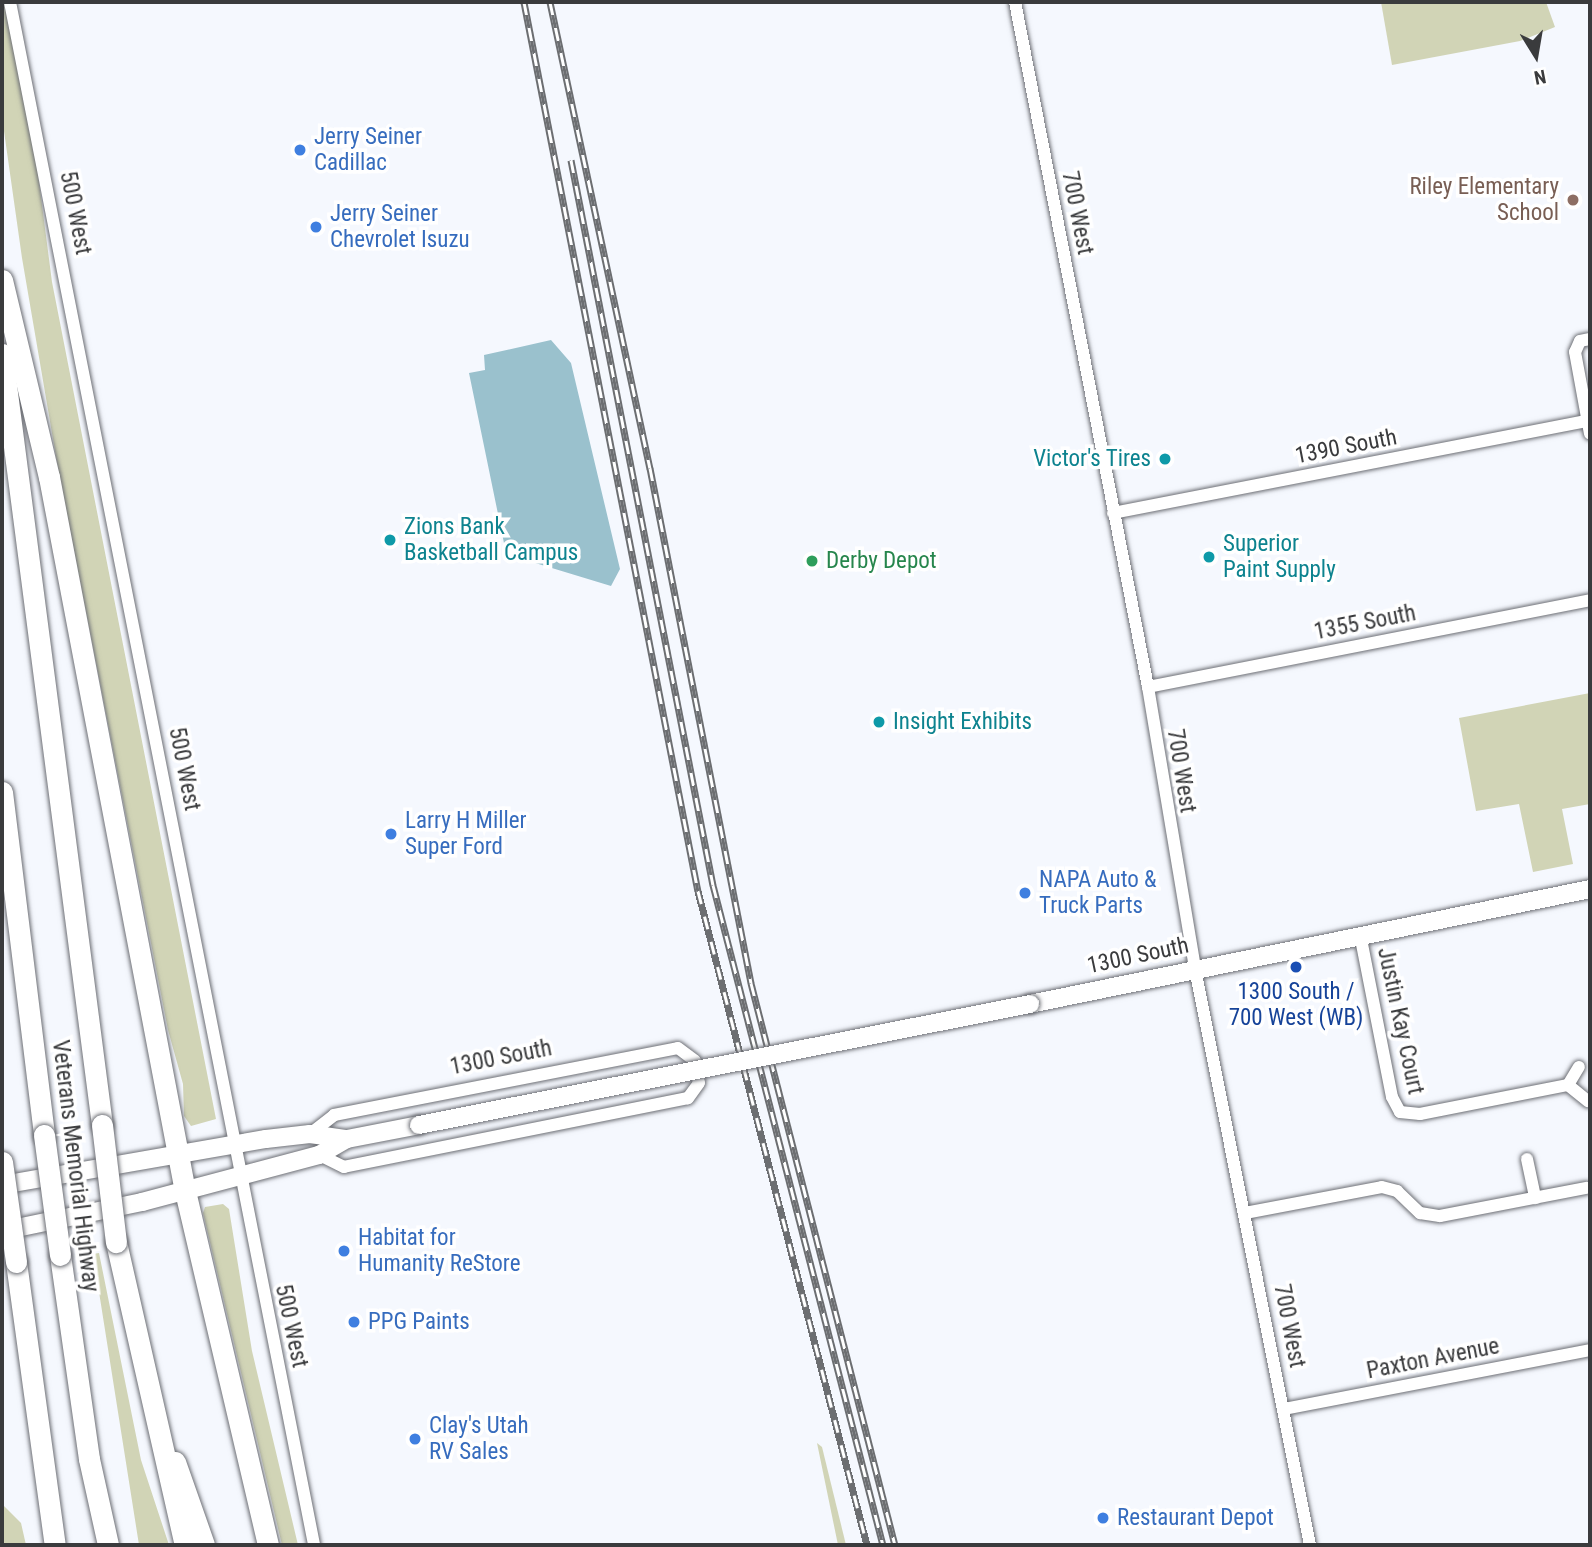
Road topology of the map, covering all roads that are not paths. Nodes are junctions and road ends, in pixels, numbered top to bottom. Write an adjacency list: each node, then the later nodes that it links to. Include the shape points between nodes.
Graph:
1 (10, 2): 20 (street, 500 West)
2 (1015, 2): 8 (street, 700 West)
3 (2, 280): 21 (highway, via 49,477)
4 (1590, 339): 6 (street, via 1577,345)
5 (2, 354): 33 (highway, bridge, via 116,1242)
6 (1584, 371): 7 (street)
7 (1589, 428): 8 (street, 1390 South)
8 (1113, 513): 10 (street, 700 West)
9 (1590, 600): 10 (street, 1355 South)
10 (1148, 687): 14 (street, 700 West)
11 (2, 792): 36 (highway, Veterans Memorial Highway, bridge, via 60,1255 89,1459)
12 (1590, 890): 13 (main road, 1300 South)
13 (1360, 934): 14 (main road, 1300 South); 16 (street, Justin Kay Court, via 1392,1097 1400,1112 1420,1114)
14 (1195, 969): 19 (main road, 1300 South, bridge); 30 (street, 700 West)
15 (1578, 1067): 16 (street)
16 (1568, 1085): 17 (street)
17 (1588, 1101)
18 (310, 1134): 19 (main road, 1300 South); 20 (main road, 1300 South); 22 (street, 1300 South, via 334,1115 678,1048 695,1060 699,1083 688,1098 344,1167)
19 (346, 1139): 22 (main road, 1300 South)
20 (233, 1143): 21 (main road, 1300 South); 25 (street, 500 West)
21 (177, 1152): 26 (main road, 1300 South); 28 (highway)
22 (319, 1155): 25 (main road, 1300 South)
23 (1527, 1159): 29 (street)
24 (2, 1162): 35 (highway, bridge)
25 (240, 1176): 28 (main road, 1300 South); 40 (street, 500 West)
26 (2, 1185)
27 (1586, 1188): 29 (street)
28 (185, 1191): 31 (main road, 1300 South); 39 (highway)
29 (1535, 1198): 30 (street, via 1433,1216 1415,1210 1396,1191 1382,1187)
30 (1245, 1213): 34 (street, 700 West)
31 (2, 1231)
32 (1590, 1350): 34 (street, Paxton Avenue)
33 (140, 1357): 37 (highway); 38 (highway)
34 (1284, 1409): 41 (street, 700 West)
35 (55, 1545)
36 (108, 1545)
37 (185, 1545)
38 (204, 1545)
39 (268, 1545)
40 (314, 1545)
41 (1310, 1545)

